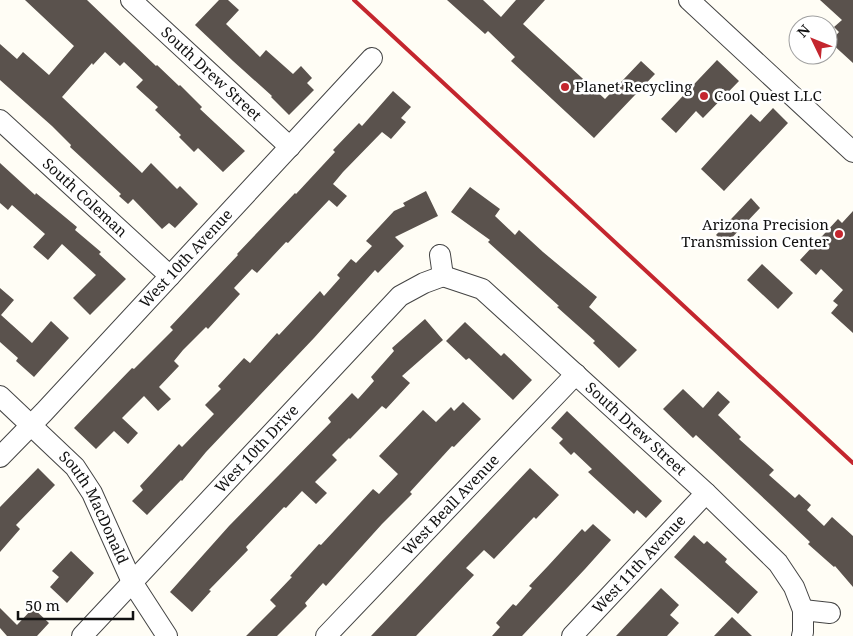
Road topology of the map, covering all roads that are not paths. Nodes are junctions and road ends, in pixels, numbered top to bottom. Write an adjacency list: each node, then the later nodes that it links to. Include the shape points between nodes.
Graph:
1 (131, 0): 5 (street, South Drew Street)
2 (689, 0): 6 (street)
3 (372, 58): 5 (street, West 10th Avenue)
4 (0, 120): 8 (street, South Coleman)
5 (290, 148): 8 (street, West 10th Avenue)
6 (853, 152)
7 (440, 255): 9 (street)
8 (170, 276): 12 (street, West 10th Avenue)
9 (443, 276): 10 (street, South Drew Street, via 482,289); 15 (street, West 10th Drive, via 400,296)
10 (576, 374): 14 (street, South Drew Street); 20 (street, West Beall Avenue)
11 (0, 396): 12 (street, South MacDonald)
12 (31, 424): 13 (street, West 10th Avenue); 15 (street, South MacDonald, via 75,467 92,493)
13 (0, 457)
14 (706, 493): 16 (street, South Drew Street, via 778,563 794,587); 21 (street, West 11th Avenue)
15 (132, 582): 18 (street, West 10th Drive); 19 (street, South MacDonald)
16 (803, 610): 17 (street); 22 (street)
17 (830, 613)
18 (82, 636)
19 (167, 636)
20 (326, 636)
21 (572, 636)
22 (802, 636)

